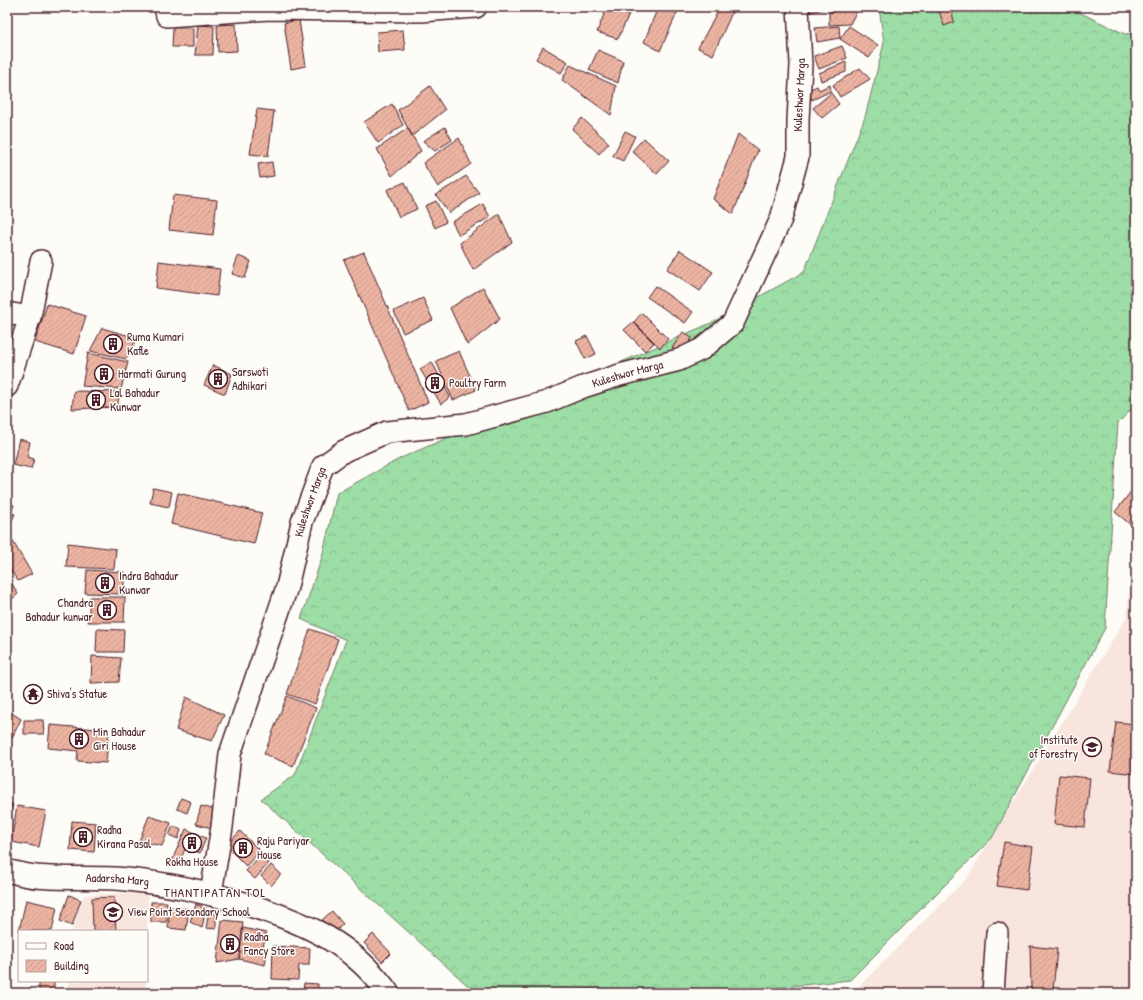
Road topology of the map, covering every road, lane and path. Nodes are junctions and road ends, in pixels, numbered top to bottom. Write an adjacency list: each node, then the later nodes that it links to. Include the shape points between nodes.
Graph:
1 (165, 7): 4 (street, via 167,16)
2 (476, 7): 5 (street)
3 (798, 7): 11 (street, via 801,65 798,157 781,218 733,323 702,349 679,360 620,375 547,402 466,424 387,432 344,451 323,466 302,522 287,587 230,754)
4 (269, 8): 5 (street)
5 (421, 9)
6 (41, 261): 8 (street)
7 (7, 313): 8 (street)
8 (30, 318): 9 (street)
9 (7, 386)
10 (7, 871): 11 (main road, Aadarsha Marg, via 42,877 144,881)
11 (212, 893): 13 (main road, Aadarsha Marg, via 294,920 330,939 352,953)
12 (997, 933): 14 (street)
13 (388, 993)
14 (993, 993)

